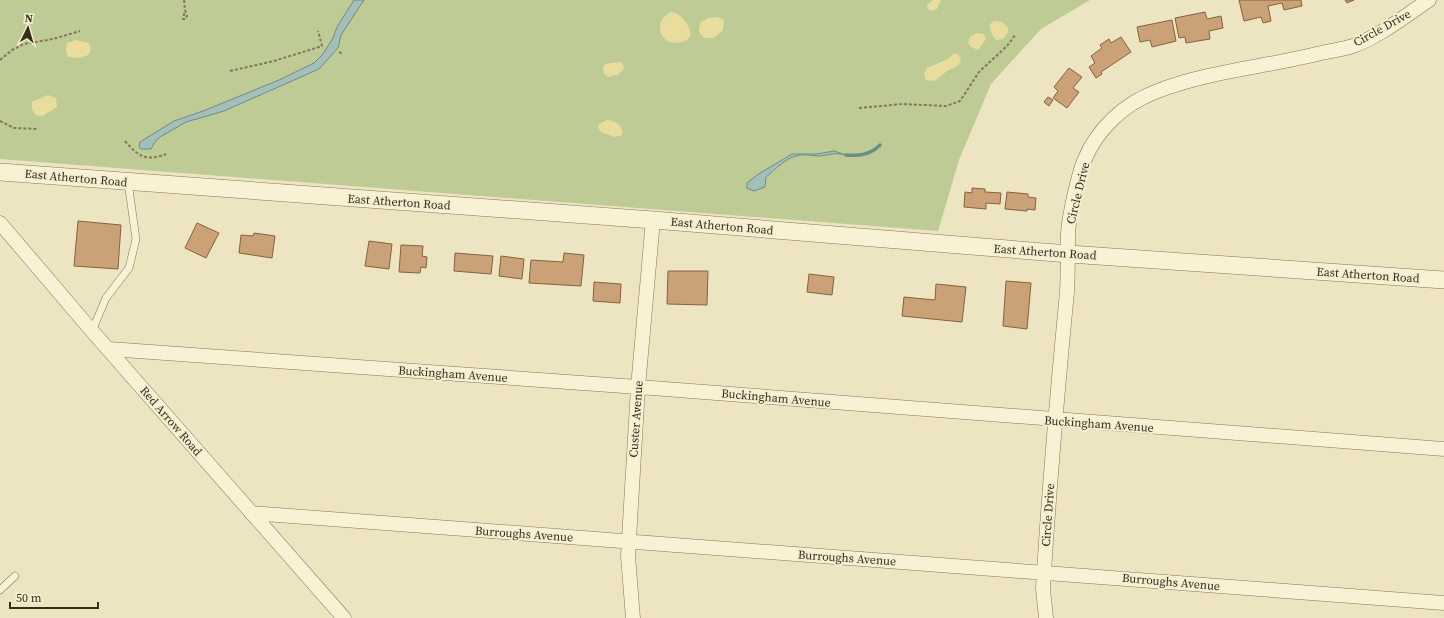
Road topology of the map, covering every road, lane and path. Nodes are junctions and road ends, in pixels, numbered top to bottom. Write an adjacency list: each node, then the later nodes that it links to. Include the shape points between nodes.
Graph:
1 (184, 0): 3 (path)
2 (1429, 0): 20 (street, Circle Drive, via 1397,22 1353,45 1288,62 1217,73 1156,91 1130,104 1103,129 1084,161 1068,234)
3 (185, 10)
4 (80, 31): 9 (path, via 24,44)
5 (318, 31): 10 (path, via 322,46)
6 (1016, 34): 11 (path, via 979,72 955,104 903,104)
7 (339, 52): 8 (path)
8 (343, 54)
9 (0, 60)
10 (230, 72)
11 (859, 108)
12 (0, 121): 13 (path, via 14,128)
13 (38, 129)
14 (125, 141): 15 (path, via 136,153 146,157 156,158)
15 (166, 154)
16 (0, 172): 17 (street, East Atherton Road)
17 (128, 182): 18 (street, East Atherton Road); 22 (lane, via 136,239 129,268 106,298)
18 (653, 220): 20 (street, East Atherton Road); 24 (street, Custer Avenue)
19 (0, 223): 22 (street, Red Arrow Road)
20 (1069, 254): 21 (street, East Atherton Road); 25 (street, Circle Drive)
21 (1444, 280)
22 (92, 331): 23 (street, Red Arrow Road)
23 (109, 349): 24 (street, Buckingham Avenue); 27 (street, Red Arrow Road)
24 (638, 387): 25 (street, Buckingham Avenue); 28 (street, Custer Avenue)
25 (1055, 420): 26 (street, Buckingham Avenue); 29 (street, Circle Drive)
26 (1444, 449)
27 (251, 513): 28 (street, Burroughs Avenue); 33 (street, Red Arrow Road)
28 (629, 542): 29 (street, Burroughs Avenue); 34 (street, Custer Avenue)
29 (1044, 572): 32 (street, Burroughs Avenue); 35 (street, Circle Drive)
30 (14, 576): 31 (lane)
31 (0, 590)
32 (1444, 603)
33 (344, 618)
34 (633, 618)
35 (1046, 618)

